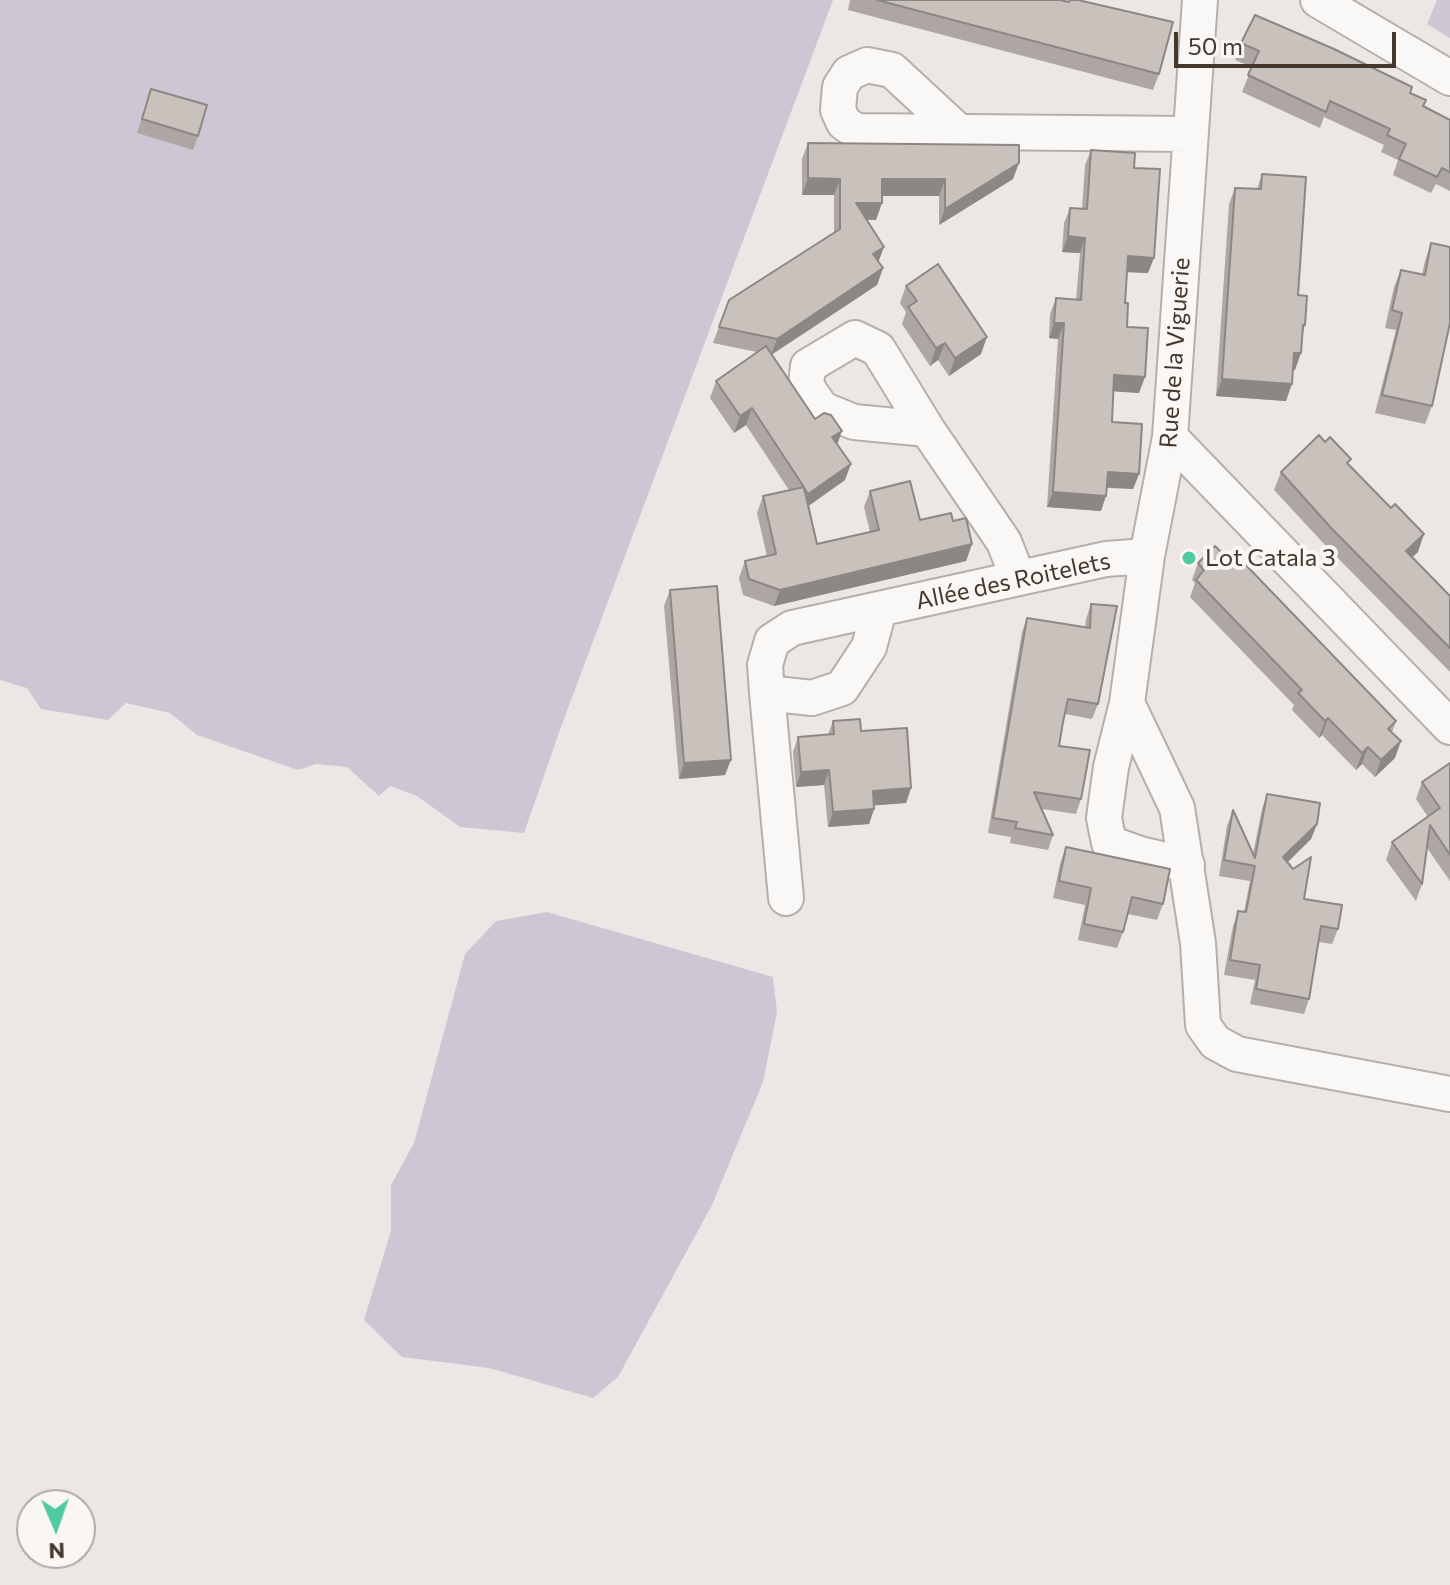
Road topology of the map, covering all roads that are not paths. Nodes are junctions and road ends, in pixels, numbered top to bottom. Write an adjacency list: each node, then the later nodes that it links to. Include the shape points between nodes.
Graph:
1 (1200, 0): 5 (street, Rue de la Viguerie)
2 (1318, 0): 3 (street)
3 (1450, 78)
4 (958, 131): 5 (street)
5 (1190, 134): 7 (street, Rue de la Viguerie)
6 (927, 429): 9 (street, via 1004,542)
7 (1170, 437): 8 (street, Rue de la Viguerie); 13 (street)
8 (1147, 556): 9 (street, Allée des Roitelets); 12 (street, Rue de la Viguerie)
9 (1018, 578): 10 (street, Allée des Roitelets)
10 (879, 610): 11 (street, via 869,647 842,688 812,698); 11 (street, Allée des Roitelets, via 792,628 772,641 765,665)
11 (767, 693): 15 (street, Allée des Roitelets)
12 (1127, 703): 14 (street, via 1177,808); 14 (street, Rue de la Viguerie, via 1104,818 1109,843)
13 (1450, 727)
14 (1187, 865): 16 (street, via 1203,1025 1215,1042 1237,1054)
15 (786, 898)
16 (1450, 1094)

